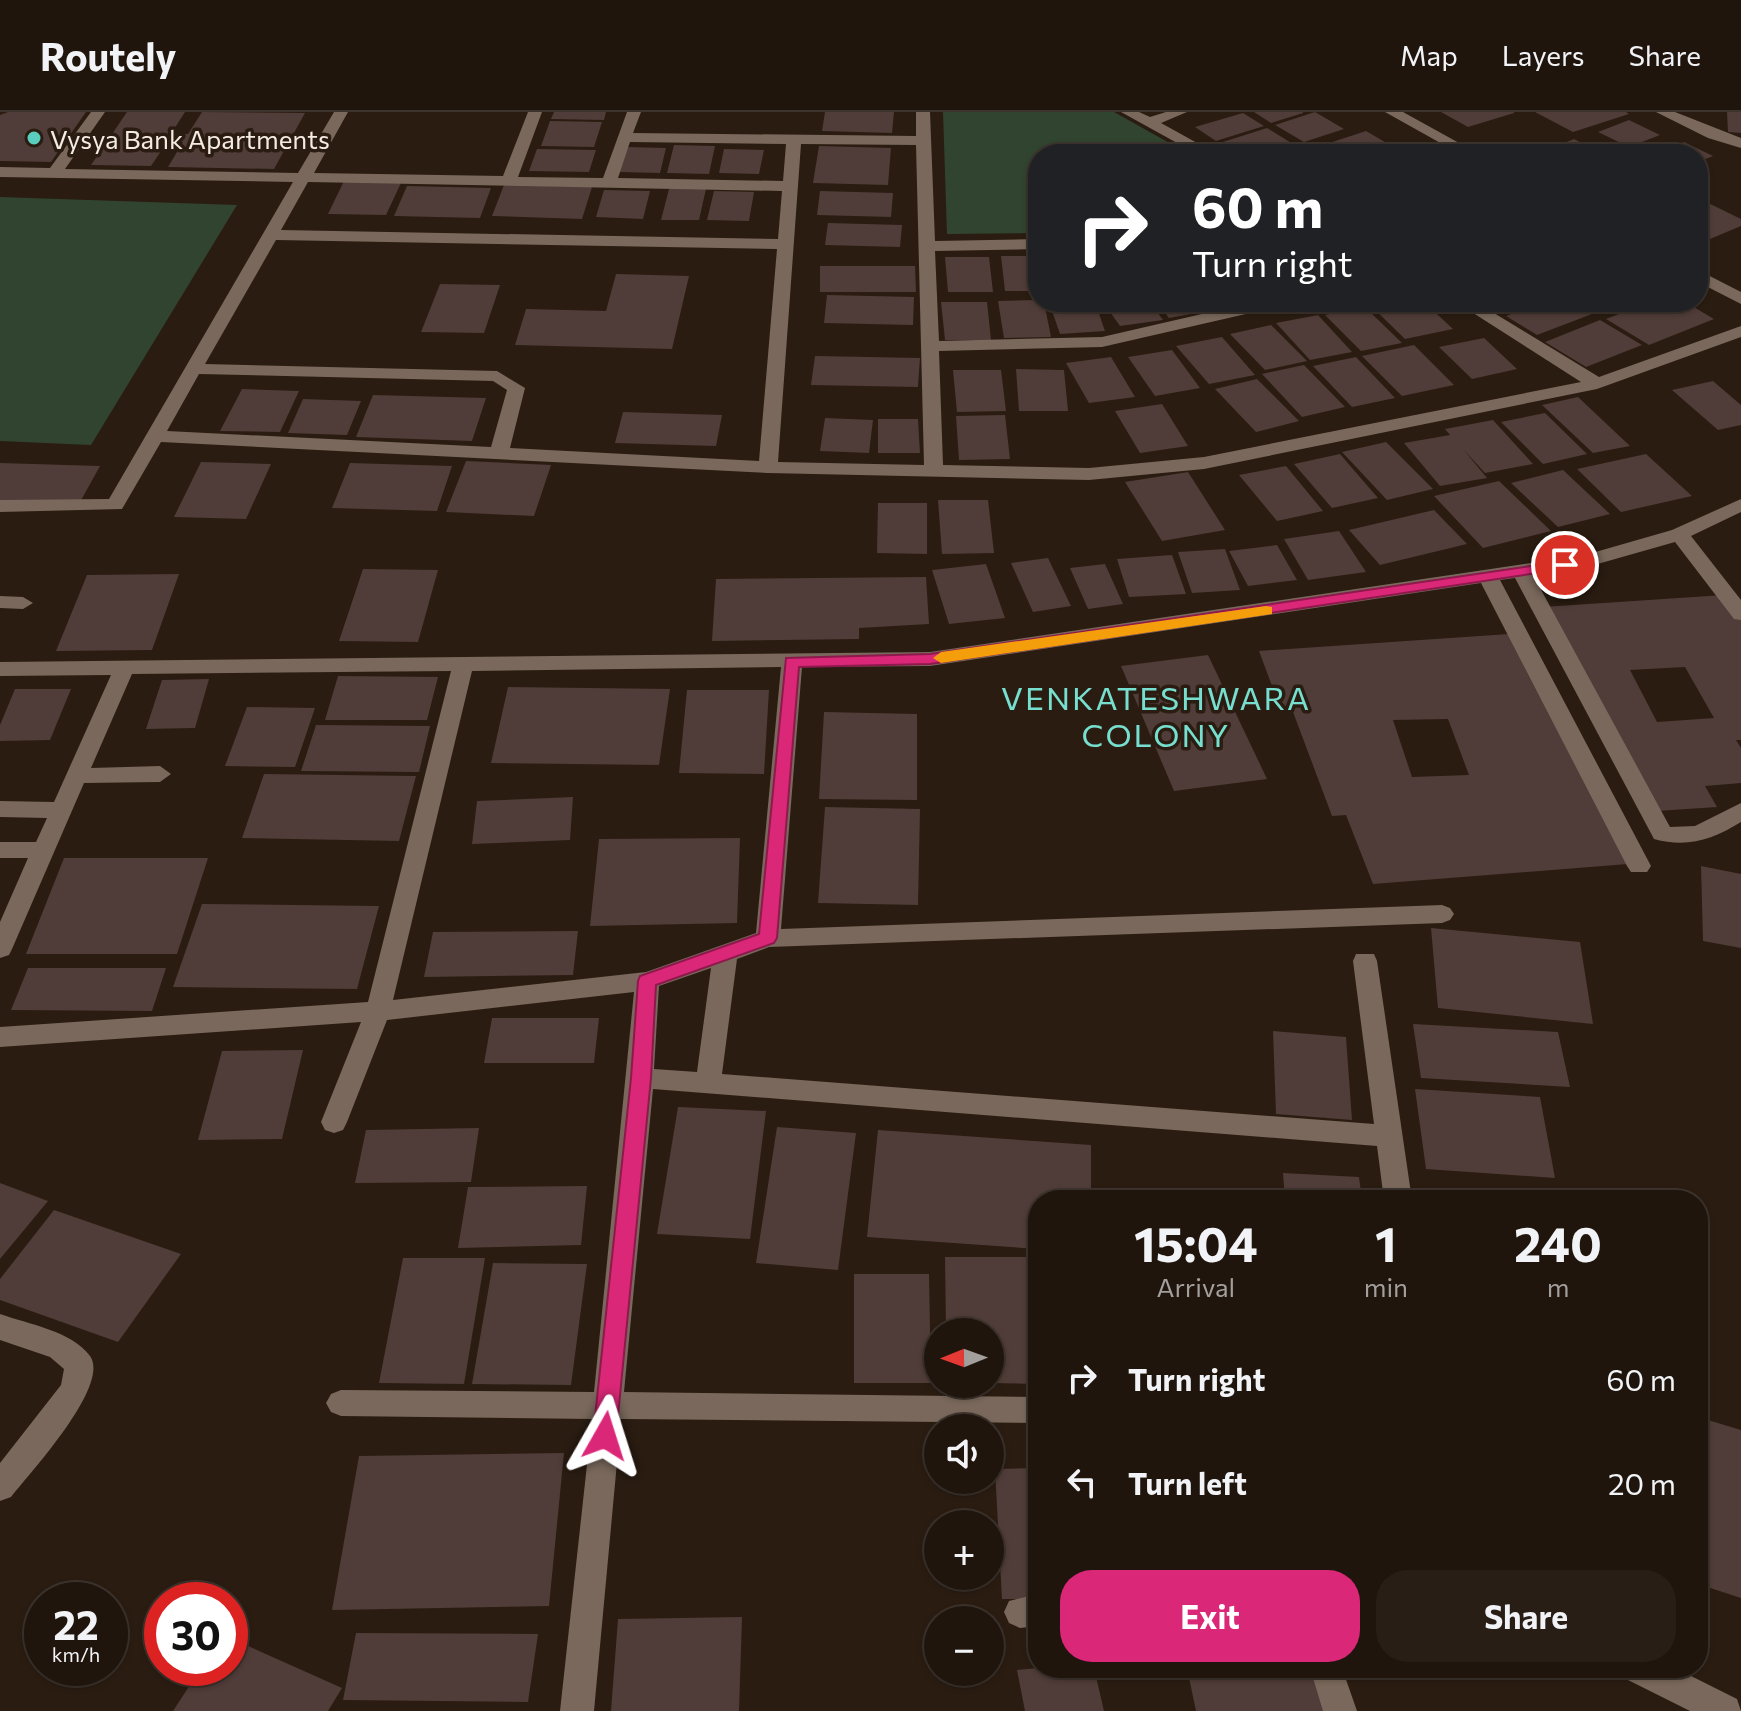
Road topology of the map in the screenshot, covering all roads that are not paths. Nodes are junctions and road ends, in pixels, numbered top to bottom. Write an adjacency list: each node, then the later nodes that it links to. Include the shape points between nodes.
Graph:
1 (98, 112): 20 (street)
2 (341, 112): 21 (street)
3 (535, 112): 22 (street)
4 (634, 112): 13 (street)
5 (923, 112): 15 (street)
6 (1128, 112): 11 (street)
7 (1180, 112): 11 (street)
8 (1392, 112): 18 (street)
9 (1663, 112): 12 (street)
10 (1711, 112): 12 (street)
11 (1148, 123): 17 (street)
12 (1713, 135): 16 (street)
13 (624, 137): 14 (street); 23 (street)
14 (794, 139): 15 (street); 24 (street)
15 (924, 141): 28 (street)
16 (1741, 143)
17 (1189, 144)
18 (1452, 144)
19 (0, 172): 20 (street)
20 (54, 173): 21 (street)
21 (305, 178): 22 (street); 25 (street)
22 (509, 181): 23 (street)
23 (609, 182): 24 (street)
24 (791, 186): 26 (street)
25 (270, 235): 26 (street); 35 (street)
26 (785, 244): 39 (street)
27 (1028, 244): 28 (street)
28 (927, 246): 34 (street)
29 (1708, 281): 30 (street)
30 (1741, 299)
31 (1232, 312): 34 (street, via 1102,342)
32 (1480, 312): 36 (street)
33 (1741, 331): 36 (street)
34 (930, 346): 40 (street)
35 (194, 369): 37 (street); 38 (street, via 497,376 516,388)
36 (1597, 384): 40 (street, via 1204,463 1089,474)
37 (156, 436): 38 (street); 42 (street, via 115,505)
38 (499, 454): 39 (street)
39 (768, 467): 40 (street)
40 (934, 469)
41 (1741, 505): 43 (street)
42 (0, 506)
43 (1679, 534): 44 (street, via 1587,561); 48 (street)
44 (1522, 573): 45 (street); 57 (street, via 1662,833 1690,837 1708,832)
45 (1489, 578): 49 (street, via 930,659); 60 (street)
46 (0, 602): 47 (street)
47 (23, 603)
48 (1741, 614)
49 (792, 662): 50 (street); 62 (street)
50 (463, 665): 51 (street); 67 (street)
51 (125, 666): 52 (street); 54 (street)
52 (0, 669)
53 (160, 774): 54 (street)
54 (77, 776): 55 (street)
55 (61, 810): 56 (street); 59 (street)
56 (1, 811)
57 (1741, 811)
58 (0, 850): 59 (street)
59 (44, 850): 63 (street)
60 (1639, 866)
61 (1442, 914): 62 (street)
62 (768, 938): 64 (street)
63 (0, 949)
64 (725, 953): 66 (street); 70 (street)
65 (1365, 961): 72 (street)
66 (647, 981): 67 (street); 69 (street)
67 (378, 1011): 68 (street); 71 (street)
68 (0, 1037)
69 (641, 1078): 70 (street); 76 (street)
70 (708, 1083): 72 (street)
71 (334, 1122)
72 (1388, 1136): 73 (street)
73 (1396, 1190)
74 (0, 1327): 78 (street, via 60,1348 79,1364 75,1390)
75 (341, 1403): 76 (street)
76 (608, 1406): 77 (street); 81 (street)
77 (1028, 1410)
78 (0, 1487)
79 (1329, 1678): 82 (street)
80 (1660, 1678): 83 (street)
81 (577, 1711)
82 (1340, 1711)
83 (1725, 1711)

